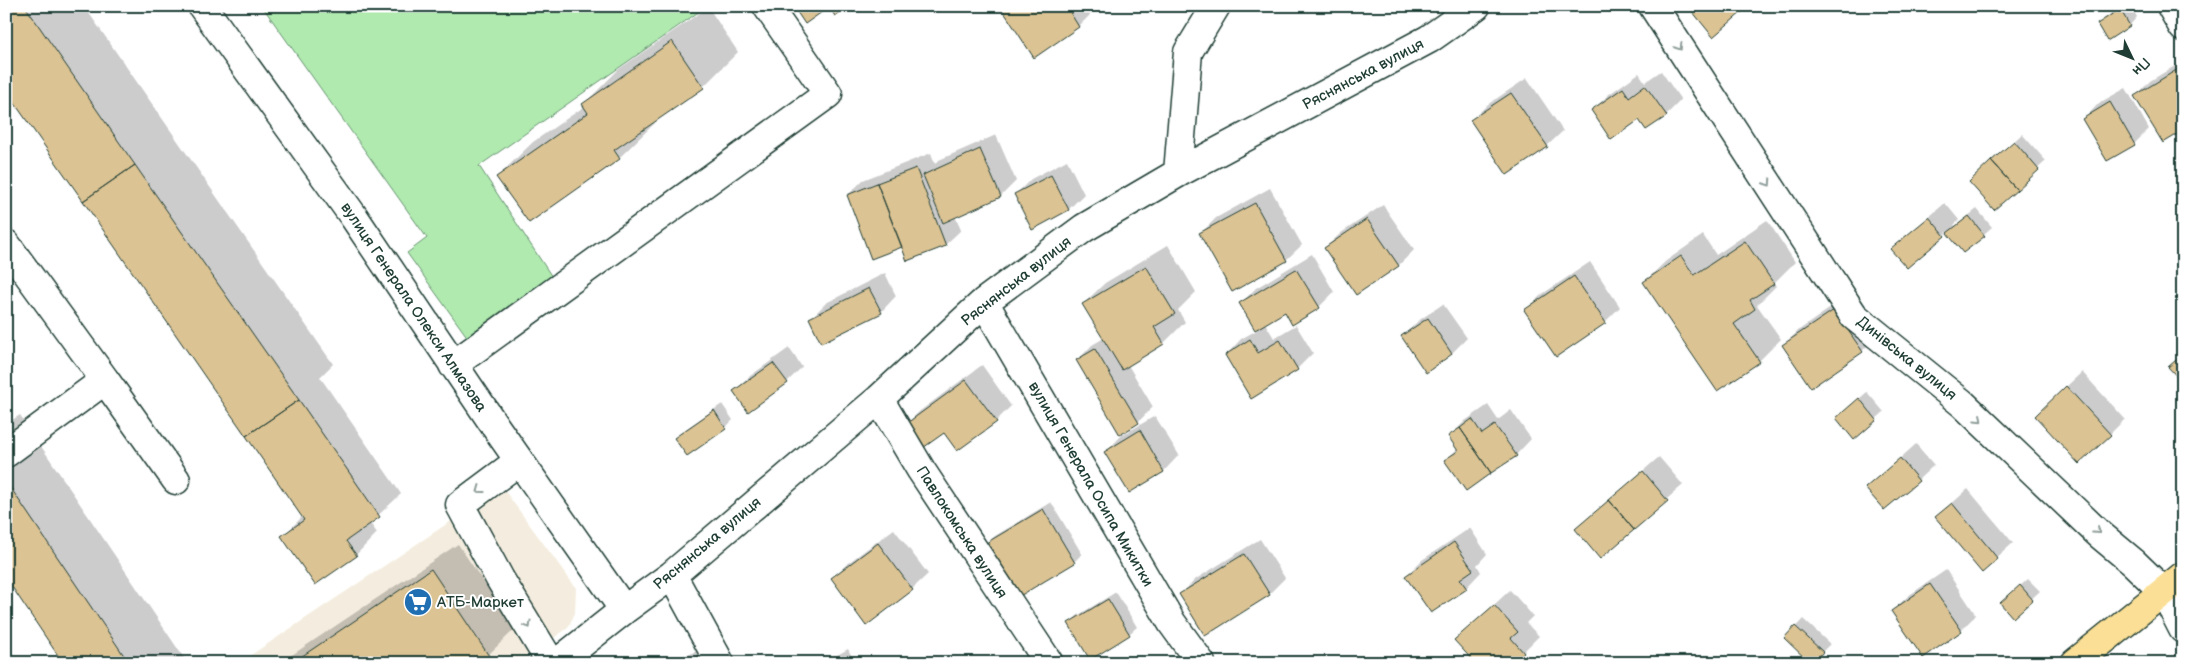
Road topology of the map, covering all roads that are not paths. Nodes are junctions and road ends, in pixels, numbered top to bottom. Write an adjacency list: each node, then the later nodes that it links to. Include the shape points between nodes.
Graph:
1 (202, 6): 11 (street, вулиця Генерала Олекси Алмазова, via 354,217)
2 (767, 6): 11 (street, via 828,94)
3 (1216, 6): 8 (street, via 1188,52)
4 (1476, 6): 8 (street, Ряснянська вулиця, via 1428,39)
5 (1653, 6): 18 (street, Динівська вулиця, one-way to 18, via 1854,316 1963,404)
6 (2171, 6): 7 (street)
7 (2183, 27)
8 (1178, 173): 10 (street, Ряснянська вулиця, via 1084,228)
9 (6, 244): 12 (street)
10 (984, 302): 13 (street, Ряснянська вулиця); 25 (street, вулиця Генерала Осипа Микитки, via 1172,623)
11 (453, 365): 15 (street, вулиця Генерала Олекси Алмазова)
12 (105, 380): 14 (street); 16 (street)
13 (879, 399): 17 (street, Ряснянська вулиця); 24 (street, Павлокомська вулиця, via 921,470)
14 (7, 450)
15 (519, 462): 19 (street, вулиця Генерала Олекси Алмазова); 21 (street, one-way to 21, via 460,505)
16 (176, 480)
17 (672, 575): 19 (street, Ряснянська вулиця); 23 (street)
18 (2173, 584): 20 (street, Динівська вулиця); 26 (main road)
19 (624, 610): 22 (street, Ряснянська вулиця)
20 (2183, 629)
21 (551, 663)
22 (557, 663)
23 (720, 663)
24 (1049, 663)
25 (1201, 663)
26 (2074, 663)

